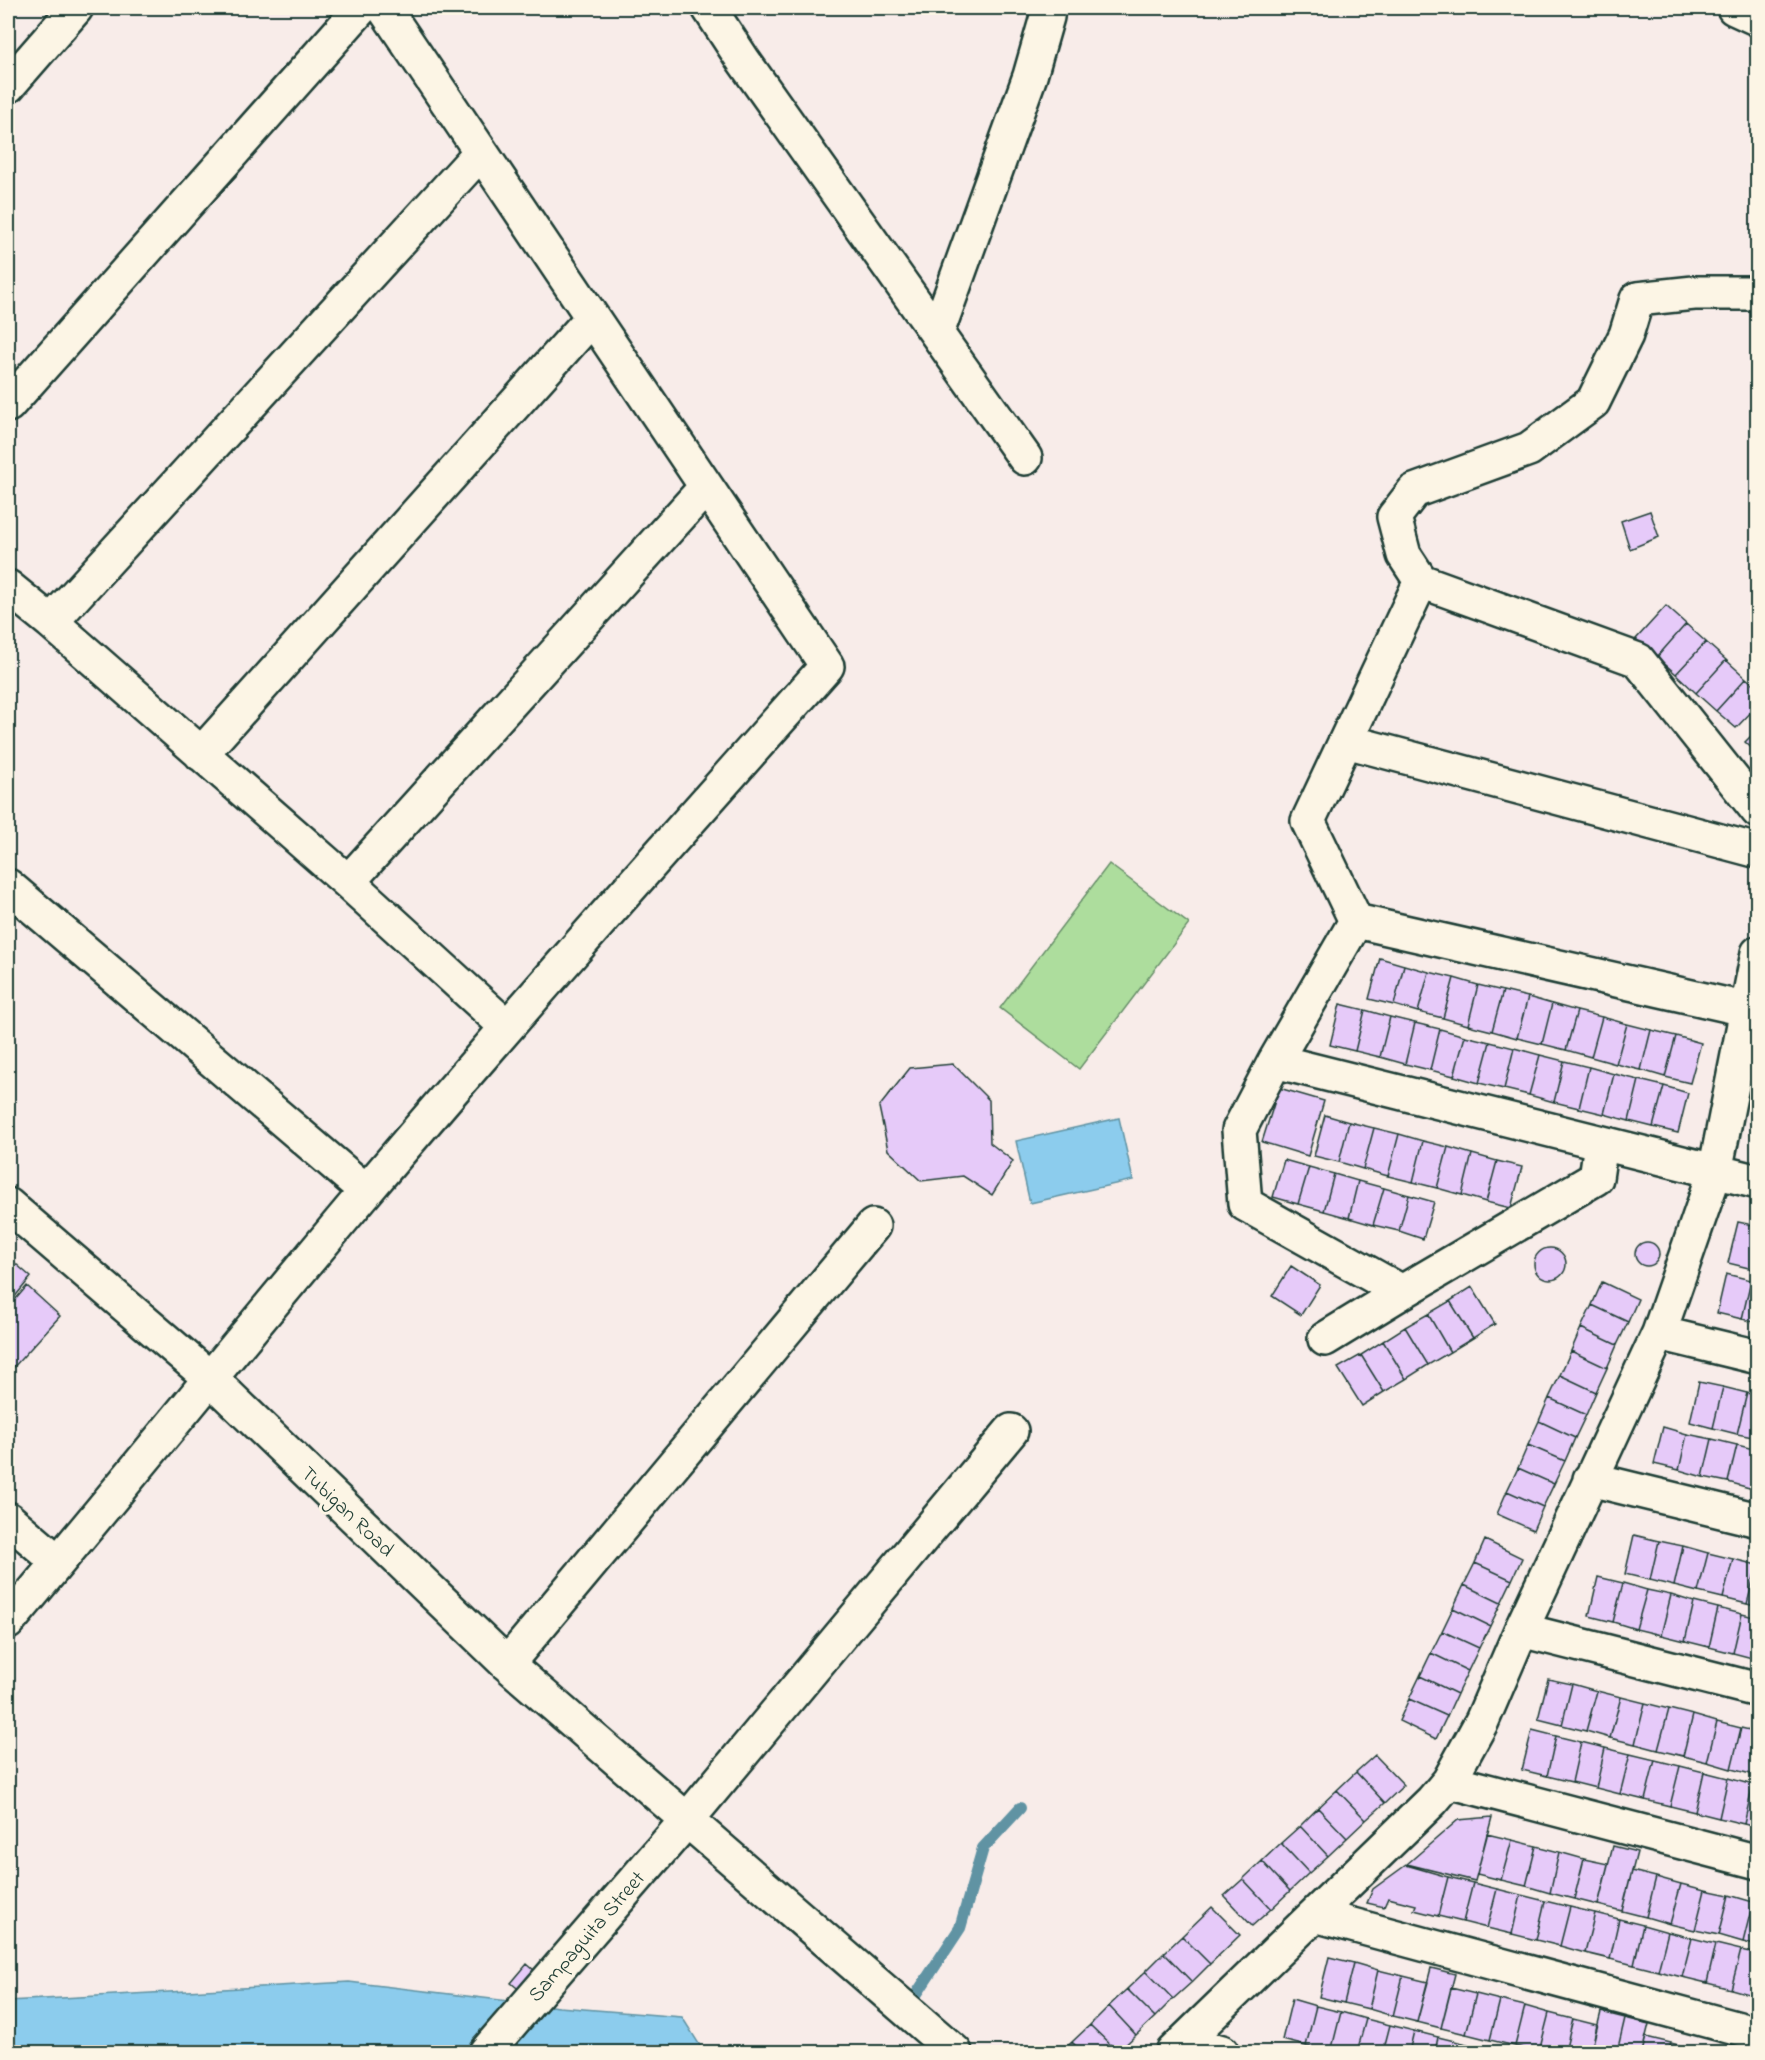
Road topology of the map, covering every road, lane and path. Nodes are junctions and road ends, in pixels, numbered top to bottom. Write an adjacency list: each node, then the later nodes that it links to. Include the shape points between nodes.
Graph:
1 (76, 8): 8 (street)
2 (361, 8): 13 (street)
3 (384, 8): 9 (street)
4 (709, 8): 12 (street)
5 (1048, 8): 12 (street, via 1030,76)
6 (1734, 8): 7 (street)
7 (1758, 19)
8 (8, 86)
9 (481, 152): 11 (street); 18 (street)
10 (1758, 292): 16 (street, via 1637,299 1626,335 1593,402 1529,449 1414,491 1394,517 1404,555)
11 (592, 318): 15 (street); 20 (street)
12 (937, 333): 14 (street)
13 (8, 405)
14 (1025, 458)
15 (706, 488): 23 (street); 28 (street, via 827,666)
16 (1421, 581): 19 (street); 21 (street, via 1638,660)
17 (8, 587): 18 (street)
18 (51, 622): 20 (street)
19 (1346, 741): 22 (street); 25 (street, via 1308,821)
20 (201, 754): 23 (street)
21 (1758, 811)
22 (1758, 851)
23 (348, 882): 28 (street)
24 (8, 886): 33 (street)
25 (1356, 921): 27 (street); 29 (street)
26 (1758, 953): 27 (street)
27 (1752, 1011): 31 (street)
28 (507, 1028): 33 (street)
29 (1275, 1061): 30 (street); 36 (street, via 1239,1130 1245,1204)
30 (1601, 1143): 31 (street); 36 (street, via 1596,1178)
31 (1715, 1172): 32 (street); 37 (street)
32 (1758, 1182)
33 (366, 1191): 40 (street)
34 (8, 1205): 40 (street, Tubigan Road)
35 (873, 1226): 48 (street)
36 (1402, 1292): 38 (street)
37 (1659, 1333): 39 (street); 42 (street)
38 (1324, 1340)
39 (1758, 1357)
40 (211, 1379): 45 (street); 48 (street, Tubigan Road)
41 (1011, 1431): 51 (street, Sampaguita Street)
42 (1590, 1479): 44 (street); 47 (street)
43 (8, 1519): 45 (street)
44 (1758, 1520)
45 (58, 1562): 46 (street)
46 (8, 1622)
47 (1521, 1630): 49 (street); 50 (street, via 1482,1721)
48 (507, 1664): 51 (street, Tubigan Road)
49 (1758, 1690)
50 (1449, 1780): 52 (street); 53 (street)
51 (687, 1820): 56 (street, Sampaguita Street); 57 (street, Tubigan Road)
52 (1758, 1862)
53 (1315, 1915): 54 (street); 55 (street)
54 (1758, 2034)
55 (1179, 2047): 58 (street)
56 (486, 2052)
57 (955, 2052)
58 (1222, 2052)

